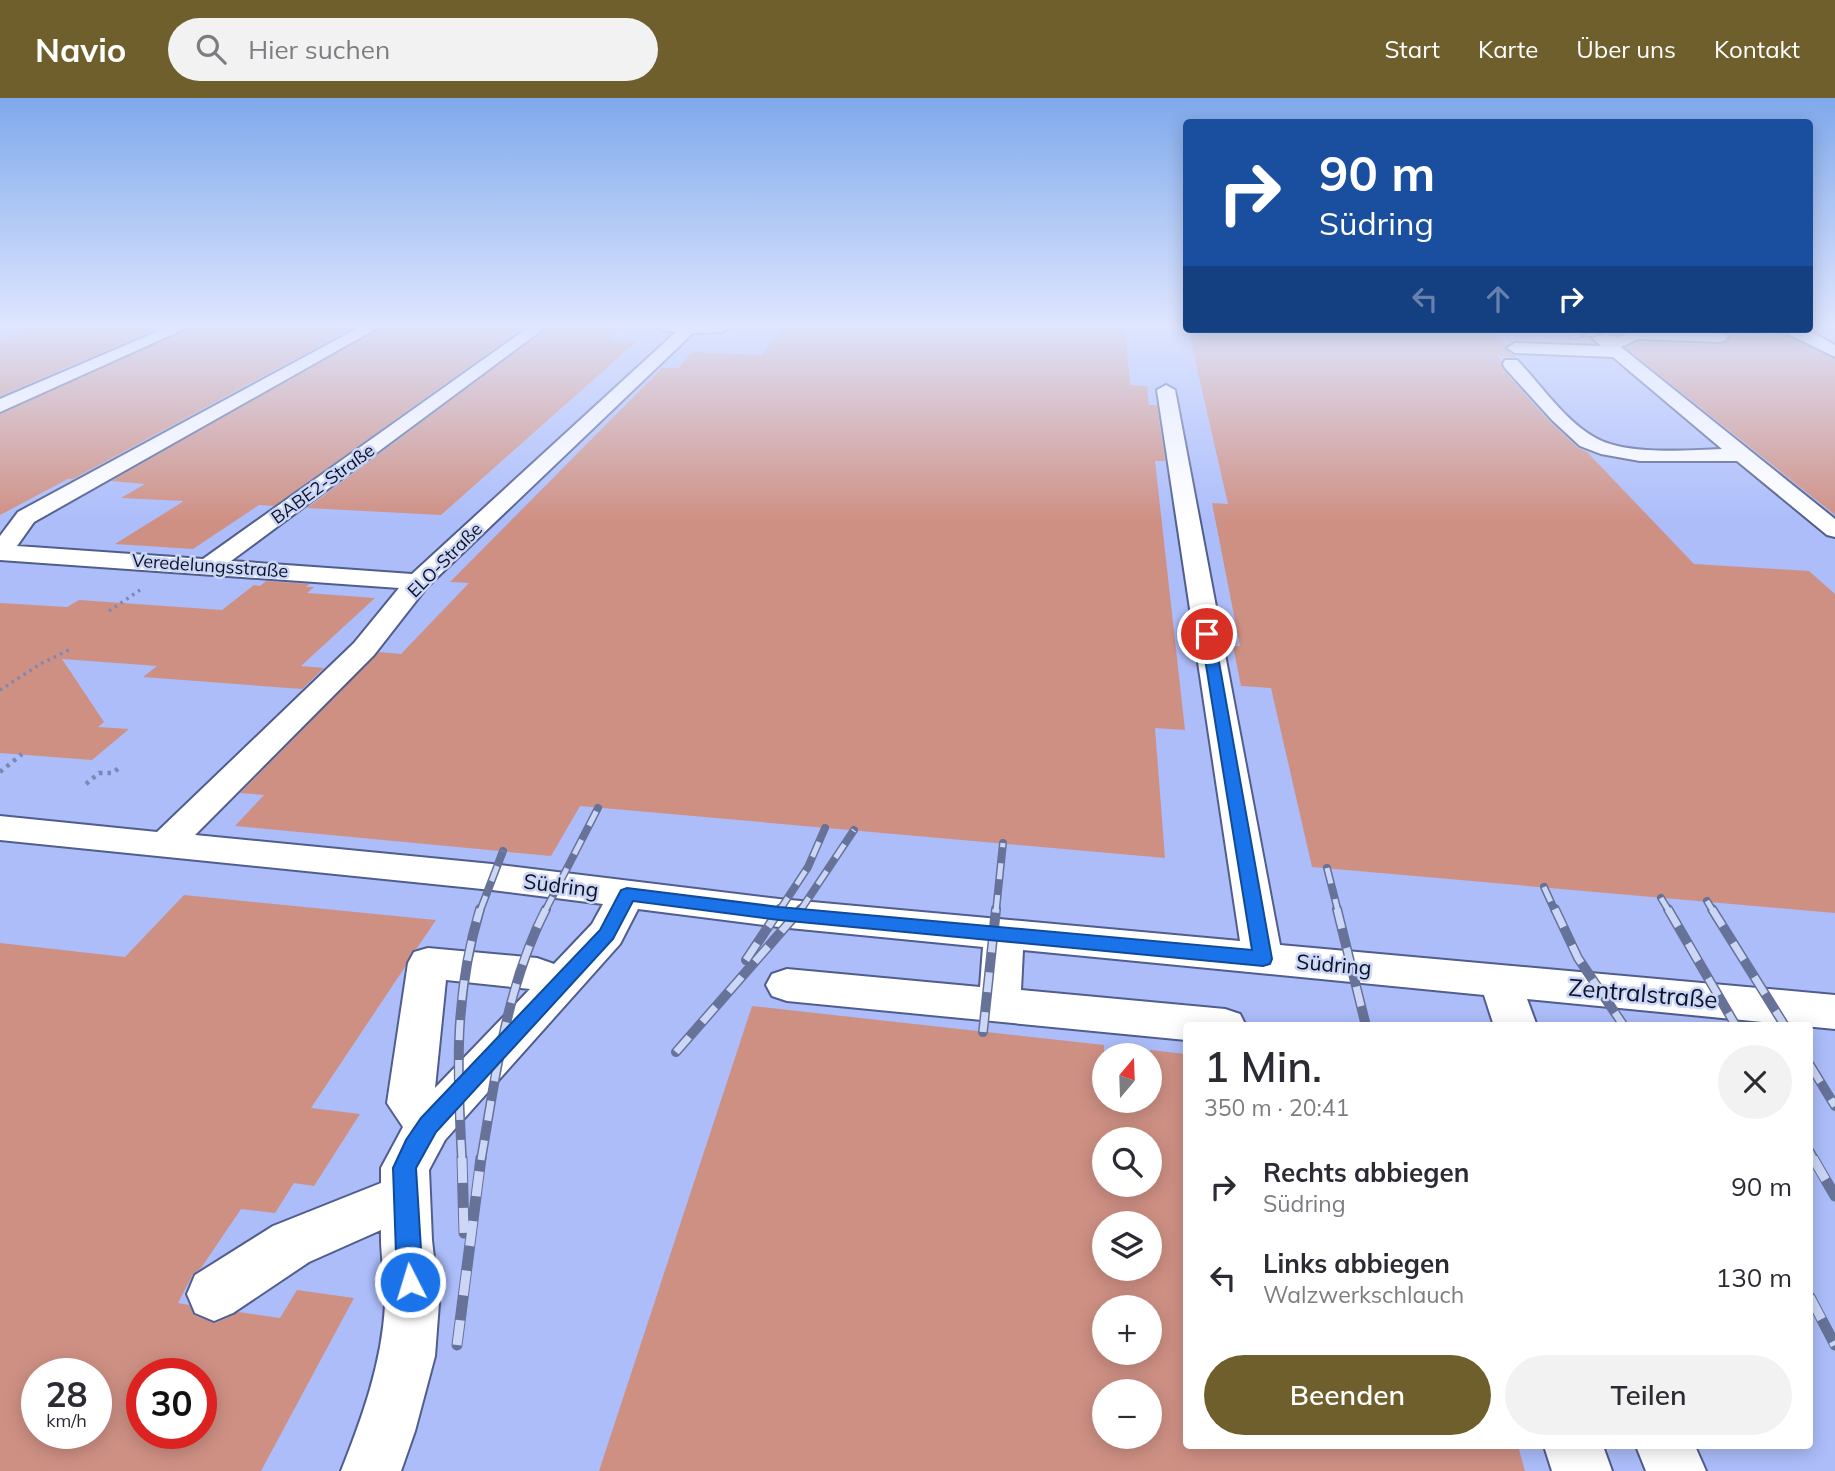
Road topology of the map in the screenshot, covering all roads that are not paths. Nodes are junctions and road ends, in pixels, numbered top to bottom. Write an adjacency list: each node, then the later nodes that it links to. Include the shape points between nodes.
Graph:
1 (34, 391): 8 (street)
2 (255, 391): 13 (street, Veredelungsstraße, via 26,517)
3 (451, 391): 14 (street, BABE2-Straße)
4 (623, 391): 15 (street, ELO-Straße)
5 (1166, 391): 20 (street)
6 (1544, 391): 9 (street, via 1590,444 1616,452)
7 (1665, 391): 9 (street)
8 (0, 406)
9 (1742, 455): 11 (street)
10 (1605, 464): 11 (street)
11 (1763, 471): 12 (street)
12 (1835, 530)
13 (1, 552): 14 (street, Veredelungsstraße)
14 (209, 566): 15 (street, Veredelungsstraße)
15 (418, 582): 17 (street, ELO-Straße, via 364,649)
16 (0, 828): 17 (street, Südring)
17 (164, 845): 18 (street, Südring)
18 (627, 894): 19 (street, Südring); 22 (street, via 607,934)
19 (1003, 934): 20 (street, Südring); 24 (street)
20 (1263, 959): 21 (street, Südring)
21 (1499, 981): 25 (street, Zentralstraße); 27 (street)
22 (561, 984): 28 (street); 28 (street, via 537,974 428,963 410,1104)
23 (788, 985): 24 (street)
24 (999, 1004): 26 (street)
25 (1835, 1012)
26 (1184, 1022)
27 (1514, 1022)
28 (429, 1125): 29 (street, via 405,1168)
29 (405, 1197): 30 (street, via 291,1244); 33 (street, via 412,1303 407,1356)
30 (214, 1294)
31 (1575, 1449): 34 (street)
32 (1668, 1449): 35 (street)
33 (371, 1471)
34 (1582, 1471)
35 (1676, 1471)

